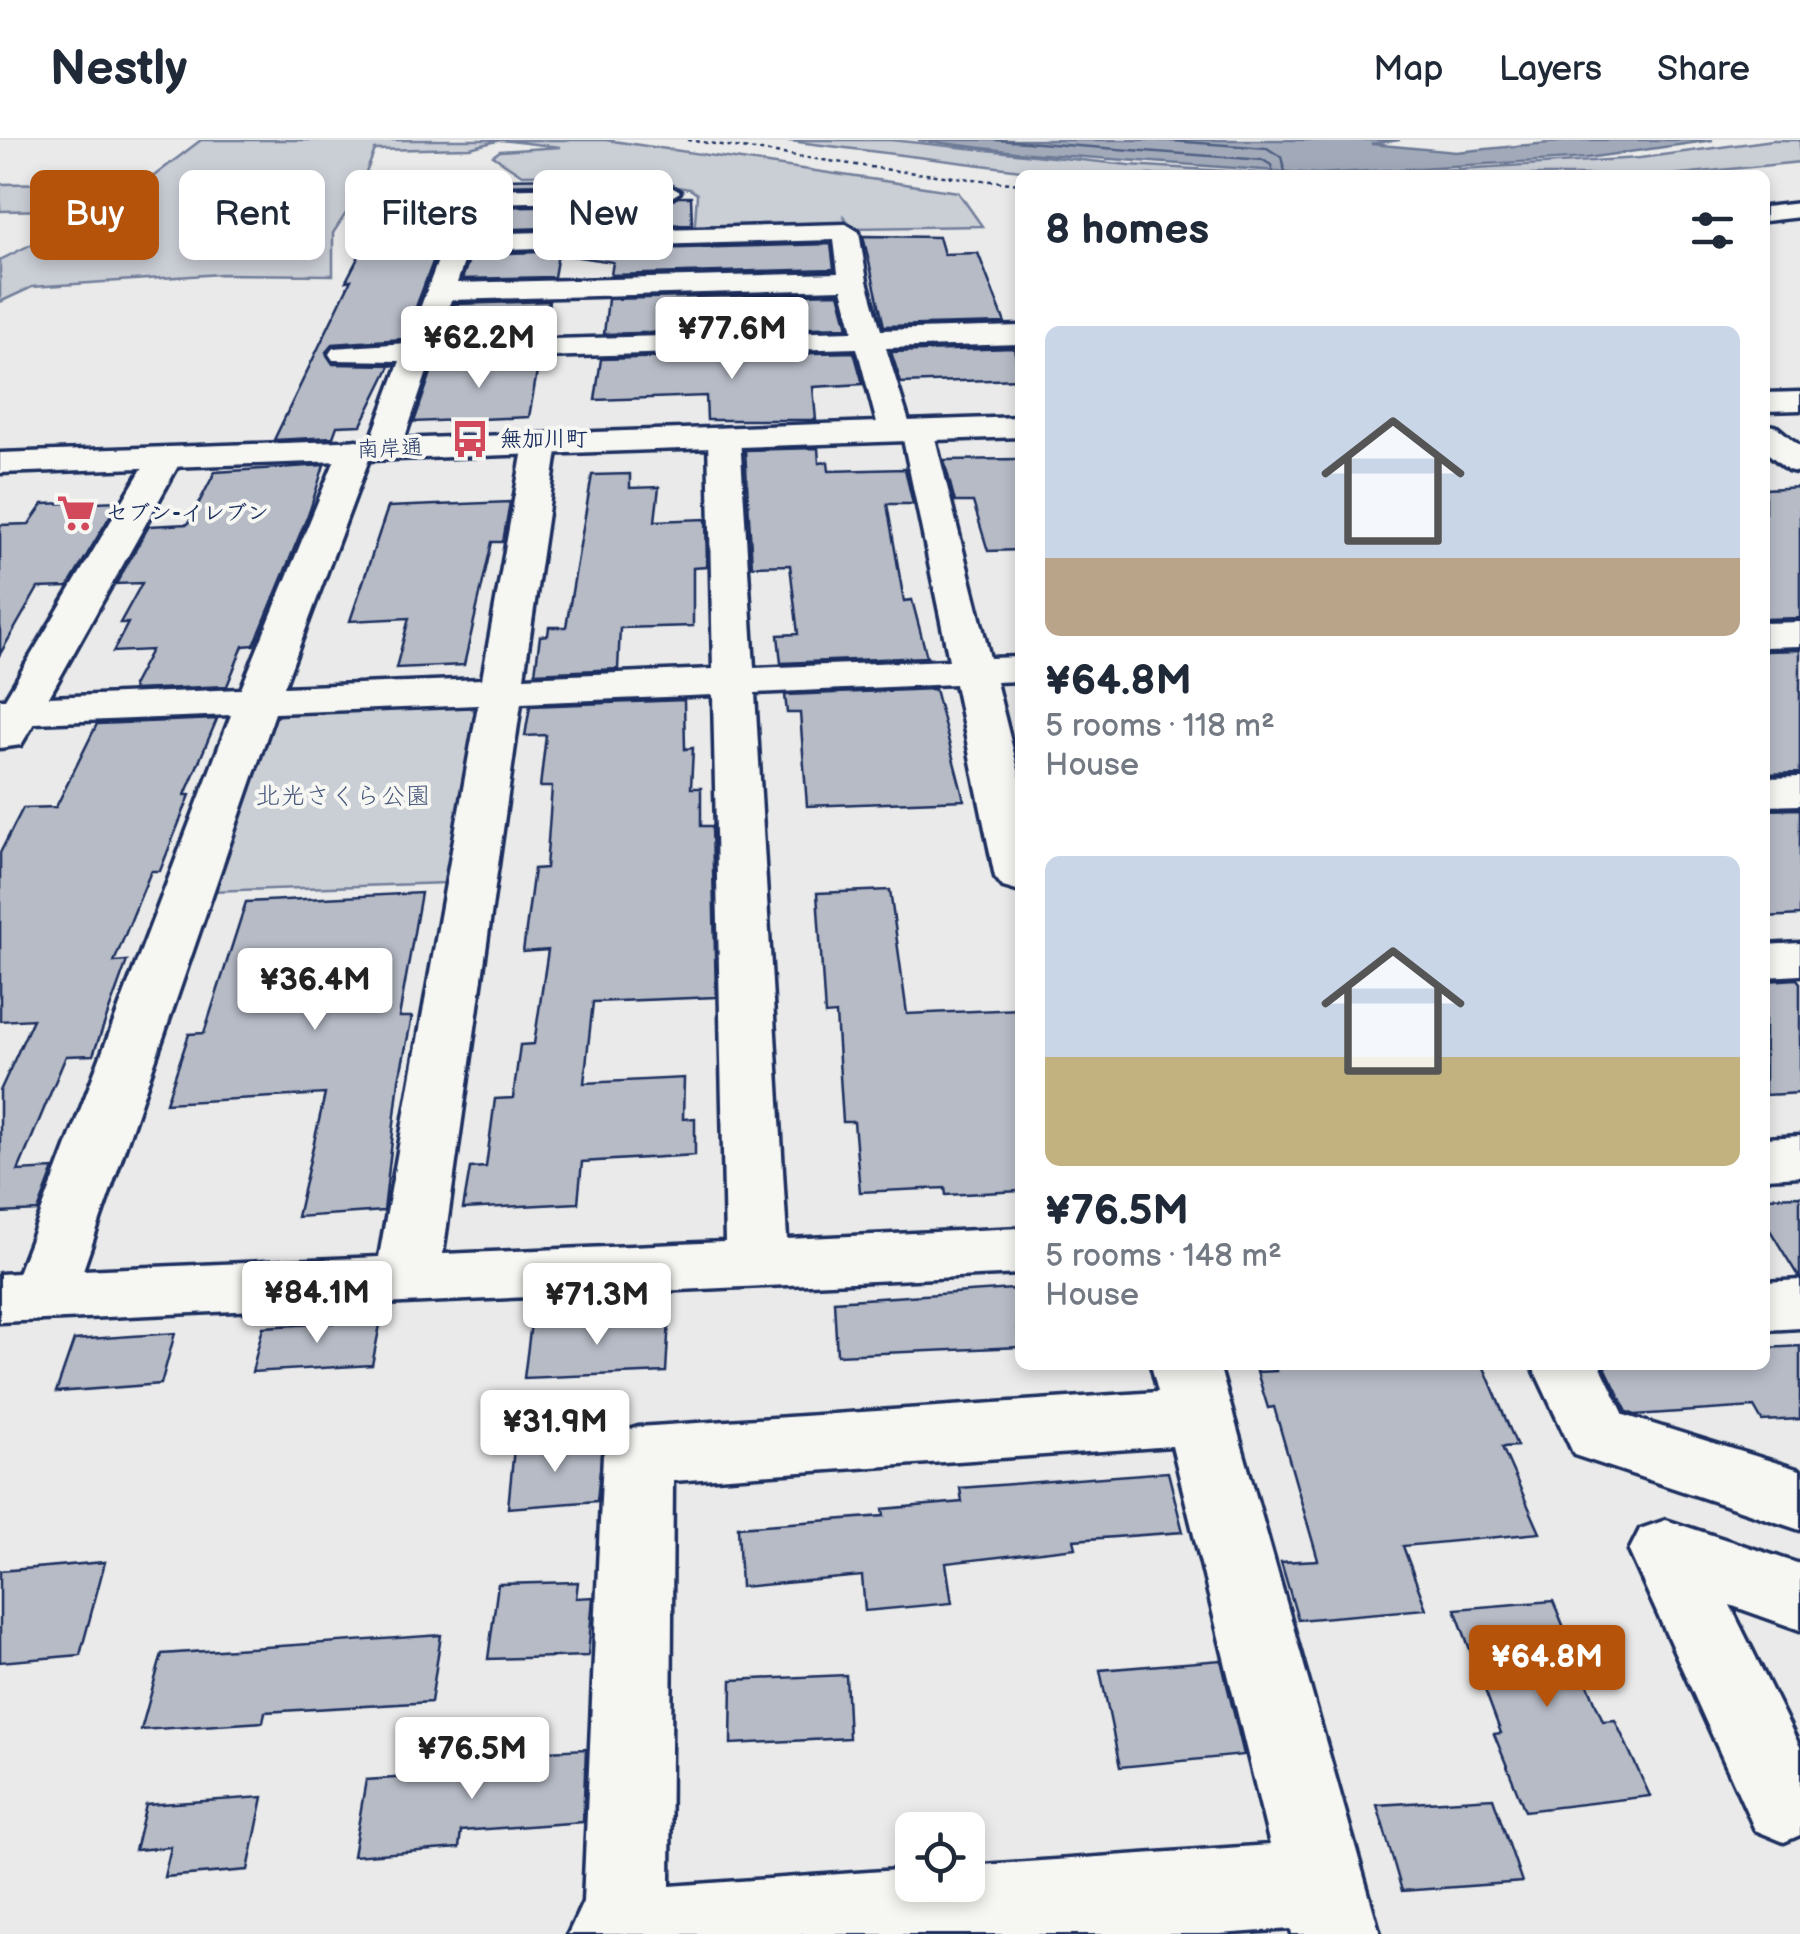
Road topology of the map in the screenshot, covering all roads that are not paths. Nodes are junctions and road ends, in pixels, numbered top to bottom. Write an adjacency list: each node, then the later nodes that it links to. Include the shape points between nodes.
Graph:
1 (1800, 210): 2 (street)
2 (1770, 213)
3 (513, 241): 5 (street, via 846,232)
4 (452, 260): 6 (street)
5 (853, 282): 6 (street); 8 (street)
6 (442, 292): 9 (street)
7 (1015, 335): 8 (street)
8 (868, 339): 9 (street); 14 (street)
9 (418, 352): 10 (street); 18 (street)
10 (344, 354)
11 (1800, 401): 12 (street)
12 (1770, 402)
13 (1015, 427): 14 (street, 南岸通)
14 (906, 430): 15 (street, 南岸通); 27 (street)
15 (724, 438): 17 (street, 南岸通); 28 (street)
16 (1770, 438): 21 (street)
17 (541, 444): 18 (street, 南岸通); 29 (street)
18 (370, 450): 19 (street, 南岸通); 30 (street)
19 (166, 457): 20 (street, 南岸通); 31 (street)
20 (0, 463)
21 (1800, 463)
22 (1800, 476): 23 (street)
23 (1770, 477)
24 (1800, 634): 25 (street)
25 (1770, 635)
26 (1015, 669): 27 (street)
27 (972, 671): 28 (street); 34 (street)
28 (736, 681): 29 (street); 40 (street)
29 (504, 692): 30 (street); 41 (street)
30 (257, 703): 31 (street); 42 (street)
31 (7, 723)
32 (1800, 791): 33 (street)
33 (1770, 792)
34 (1015, 856)
35 (1800, 959): 36 (street)
36 (1770, 961)
37 (1800, 1156): 38 (street)
38 (1770, 1158)
39 (1015, 1250): 40 (street)
40 (757, 1261): 41 (street)
41 (407, 1280): 42 (street)
42 (21, 1297)
43 (1800, 1304): 44 (street)
44 (1770, 1306)
45 (1568, 1370): 47 (street, via 1599,1434)
46 (1192, 1391): 50 (street); 51 (street, via 638,1454)
47 (1800, 1500)
48 (1800, 1597): 49 (street, via 1666,1551)
49 (1784, 1802)
50 (1329, 1909): 51 (street)
51 (619, 1933)

